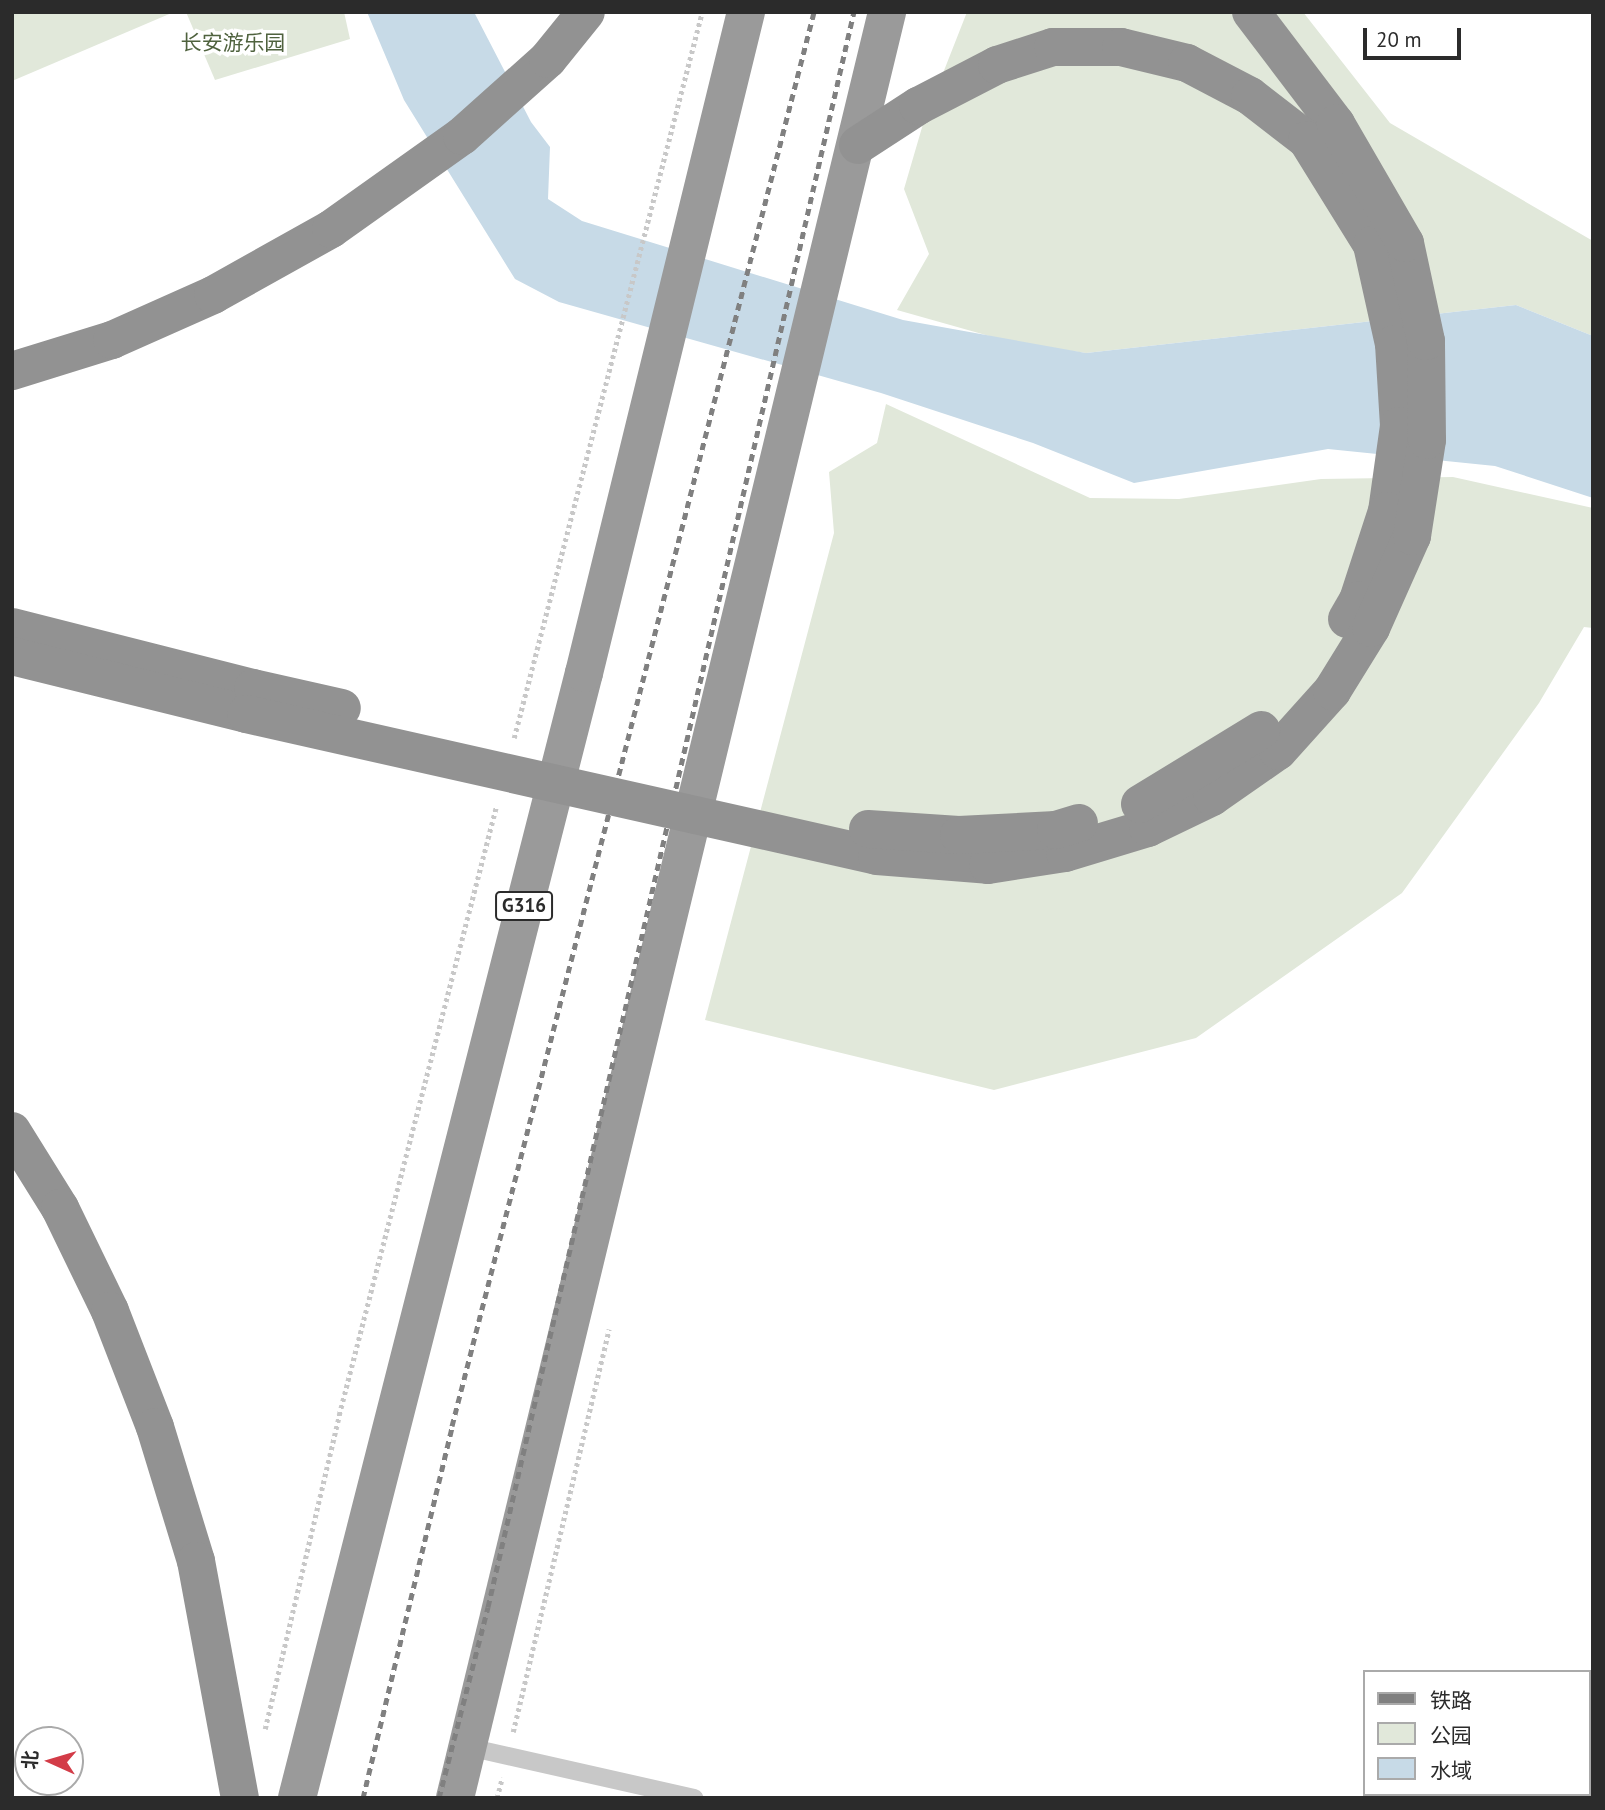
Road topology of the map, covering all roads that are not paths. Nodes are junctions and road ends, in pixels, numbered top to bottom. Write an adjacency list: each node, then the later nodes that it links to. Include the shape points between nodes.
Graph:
1 (586, 12): 7 (highway, via 548,59 462,136 331,229 175,312 112,340)
2 (746, 12): 14 (highway, G316, via 584,673)
3 (887, 12): 6 (highway)
4 (1251, 12): 5 (highway)
5 (1322, 132): 6 (highway, via 1187,62 1121,47 1054,47 997,65); 10 (highway, bridge, via 1405,243 1426,341 1427,440 1412,536 1371,628 1332,691 1278,751 1212,797 1149,828 1065,853 974,864 877,856)
6 (858, 145): 12 (highway, via 726,671)
7 (12, 371)
8 (12, 627): 10 (highway)
9 (12, 656): 10 (highway)
10 (249, 701)
11 (12, 1131): 13 (highway, via 60,1208 99,1288 155,1427 196,1561)
12 (468, 1747): 15 (highway); 16 (lane)
13 (240, 1798)
14 (297, 1798)
15 (455, 1798)
16 (694, 1798)

